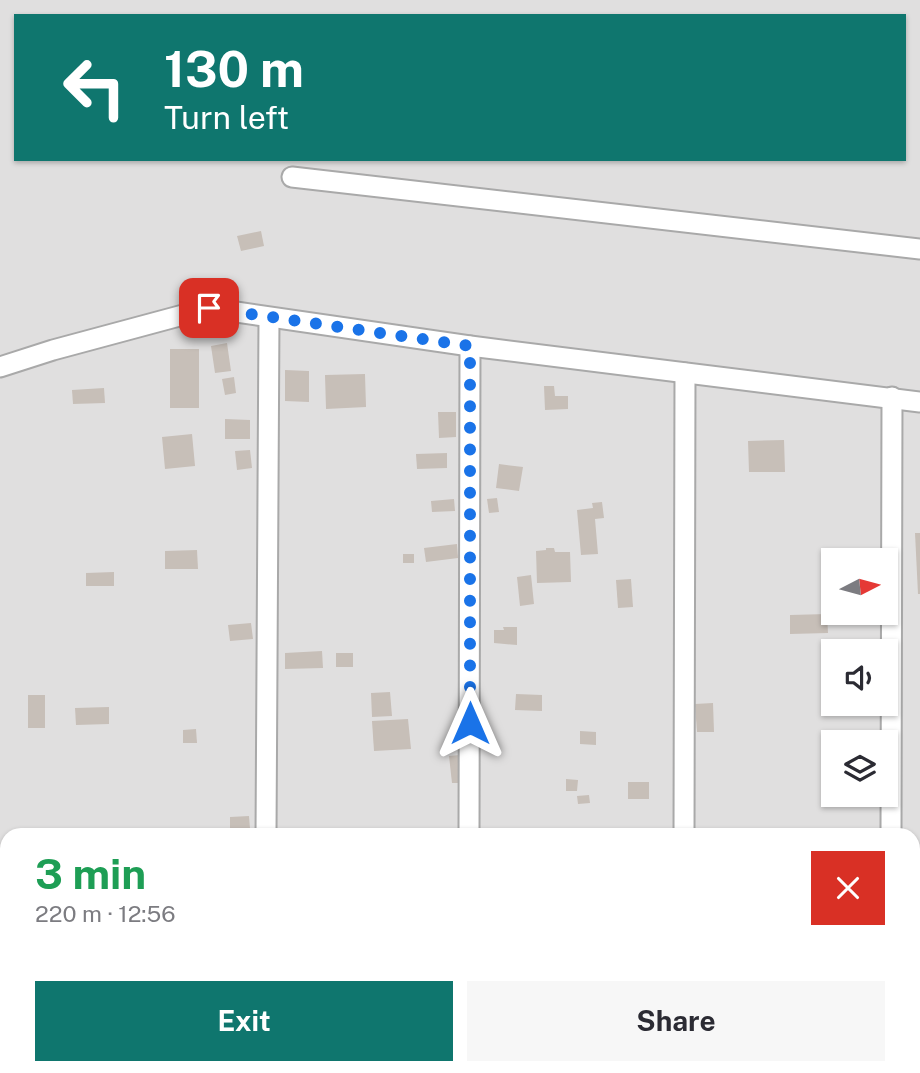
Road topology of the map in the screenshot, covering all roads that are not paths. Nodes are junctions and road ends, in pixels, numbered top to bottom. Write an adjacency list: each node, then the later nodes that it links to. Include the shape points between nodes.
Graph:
1 (292, 177): 2 (street)
2 (920, 249)
3 (269, 318): 4 (street); 5 (street, via 209,308); 9 (street)
4 (470, 346): 6 (street); 10 (street)
5 (0, 367)
6 (685, 373): 7 (street); 11 (street)
7 (892, 397): 8 (street); 12 (street)
8 (920, 402)
9 (266, 828)
10 (469, 828)
11 (684, 828)
12 (891, 828)

